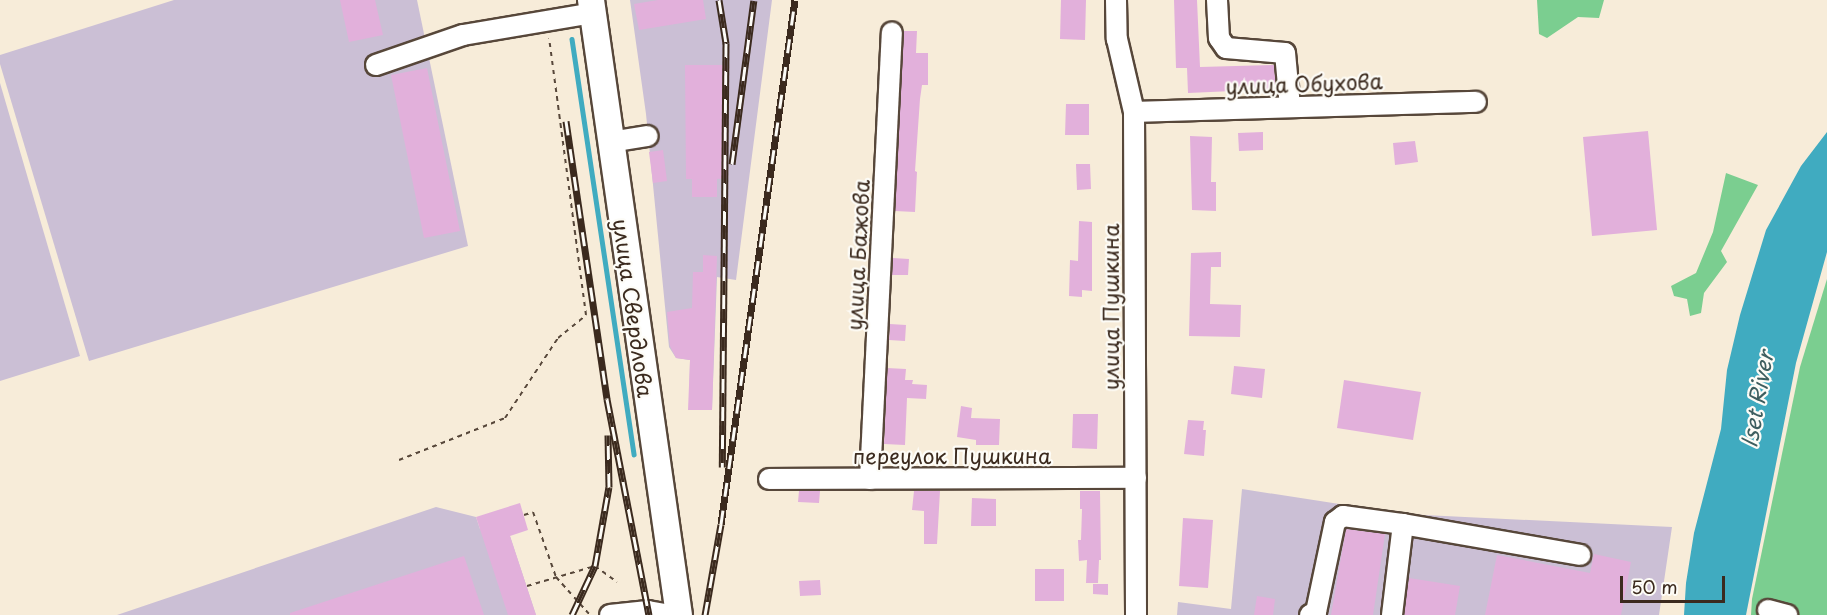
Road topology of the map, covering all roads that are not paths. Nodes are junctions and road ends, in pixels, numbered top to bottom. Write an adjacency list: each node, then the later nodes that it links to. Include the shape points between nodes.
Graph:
1 (1116, 0): 8 (street, улица Пушкина, via 1117,39)
2 (1217, 0): 7 (street, via 1219,38 1226,48 1285,53)
3 (592, 6): 5 (street, via 547,22 463,34); 10 (main road, улица Свердлова)
4 (892, 33): 13 (street, улица Бажова)
5 (376, 65)
6 (1476, 102): 7 (street, улица Обухова)
7 (1290, 107): 8 (street, улица Обухова)
8 (1134, 112): 11 (street, улица Пушкина)
9 (648, 136): 10 (street)
10 (610, 142): 19 (main road, улица Свердлова)
11 (1136, 478): 13 (street, переулок Пушкина); 20 (street, улица Пушкина)
12 (769, 479): 13 (street, переулок Пушкина)
13 (870, 479)
14 (1403, 524): 15 (street); 21 (street, via 1343,516 1335,522 1316,612); 22 (street)
15 (1580, 555)
16 (1768, 610): 23 (street)
17 (610, 615): 18 (street, via 648,611)
18 (671, 615)
19 (680, 615)
20 (1136, 615)
21 (1310, 615)
22 (1392, 615)
23 (1787, 615)

